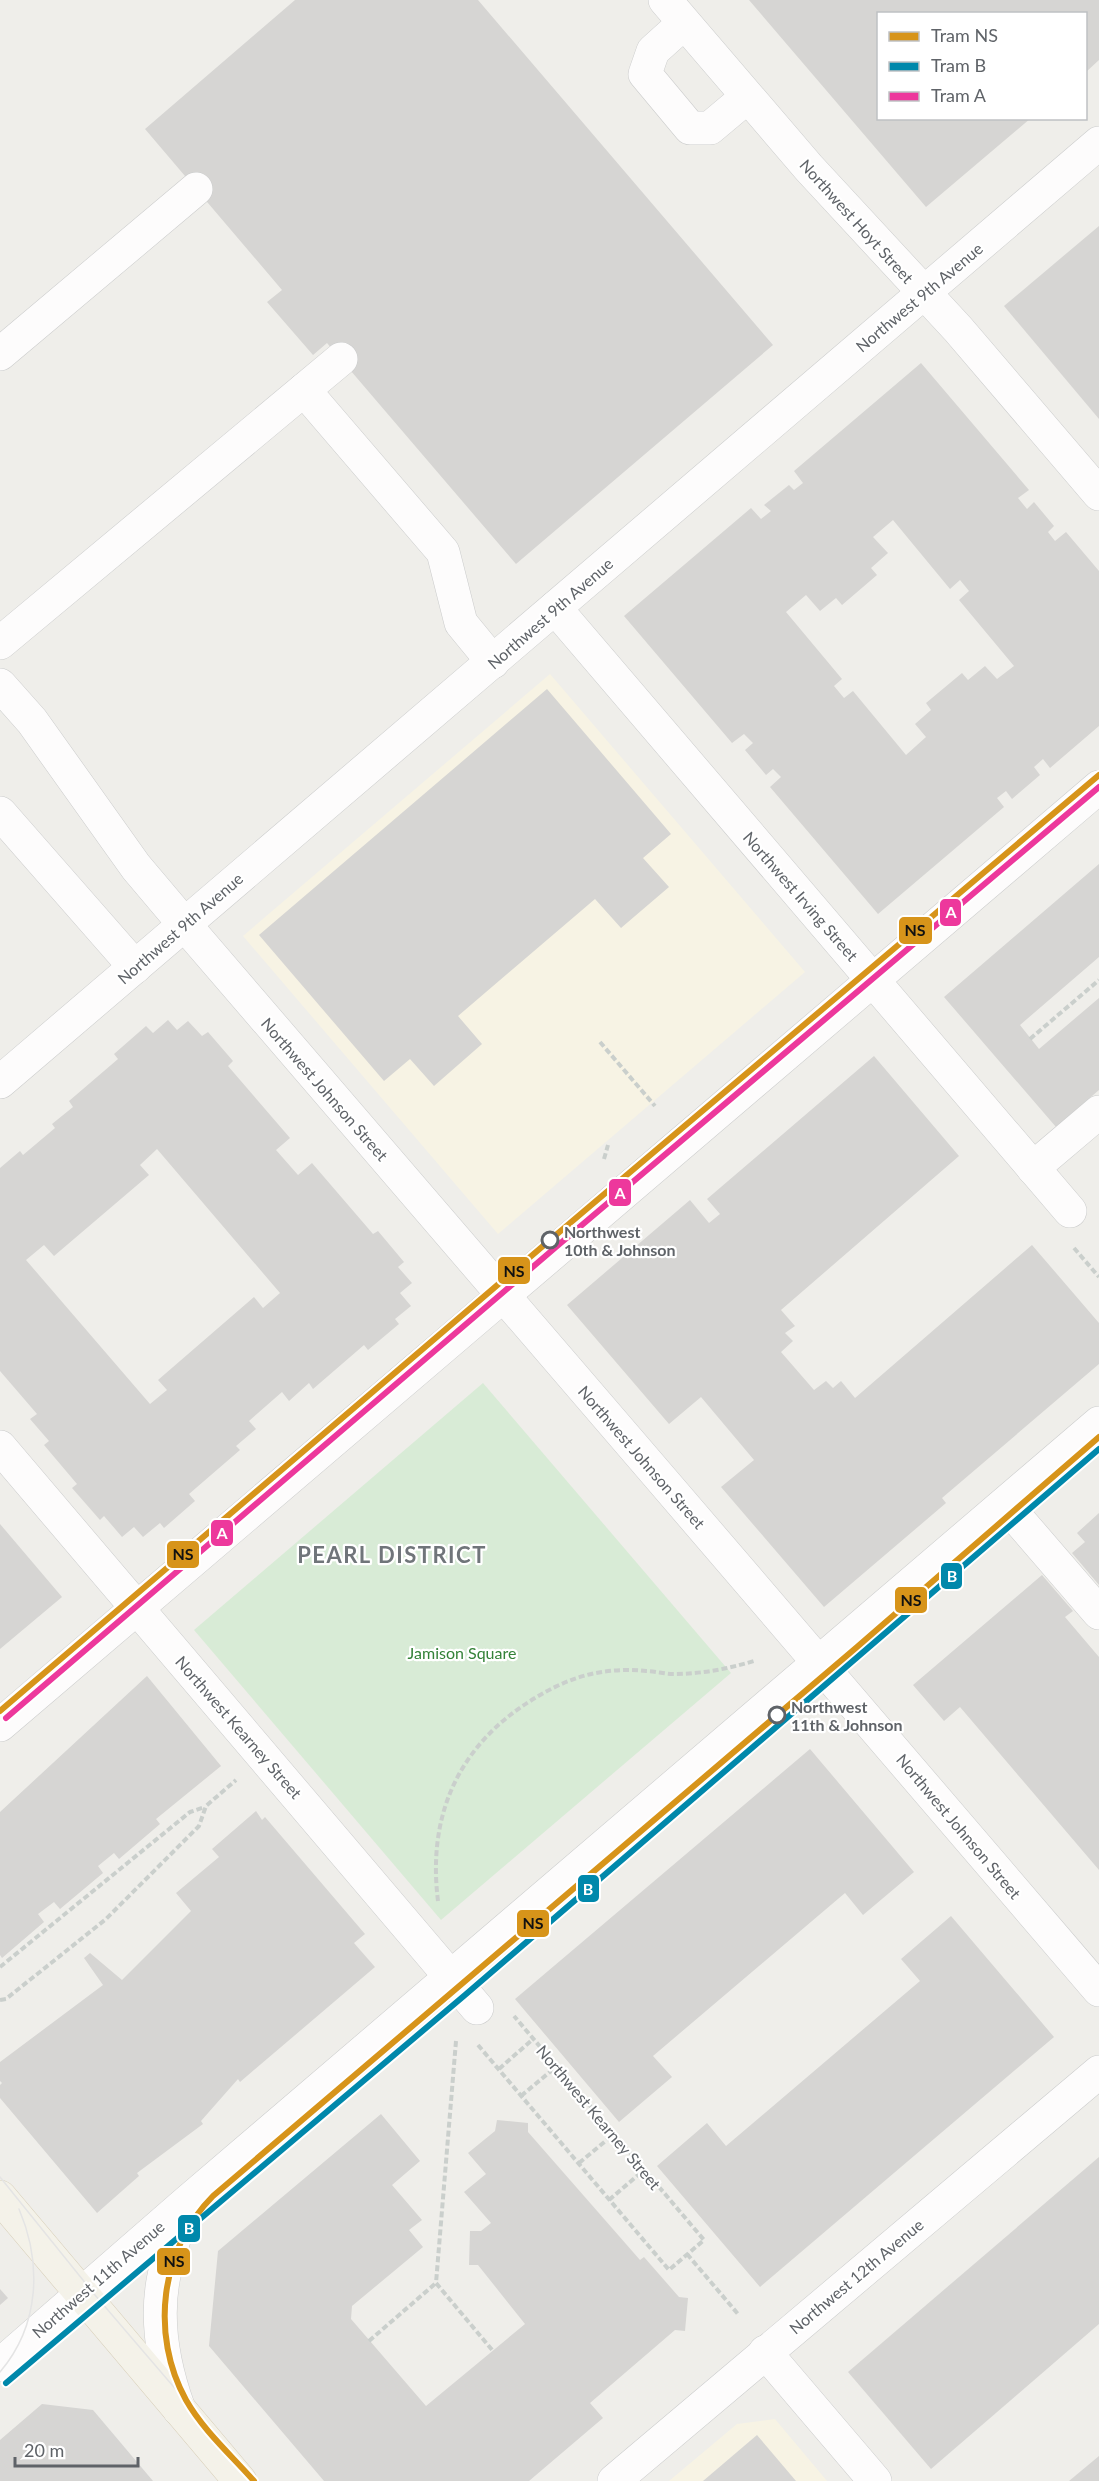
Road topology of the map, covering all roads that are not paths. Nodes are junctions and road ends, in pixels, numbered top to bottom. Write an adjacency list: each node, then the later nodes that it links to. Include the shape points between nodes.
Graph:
1 (675, 12): 2 (street, Northwest Hoyt Street); 2 (street, via 645,74 690,129 710,128)
2 (747, 97): 5 (street, Northwest Hoyt Street)
3 (1099, 143): 5 (street, Northwest 9th Avenue)
4 (196, 189): 6 (street)
5 (923, 293): 9 (street, Northwest Hoyt Street); 10 (street, Northwest 9th Avenue)
6 (0, 354)
7 (341, 359): 8 (street)
8 (304, 390): 11 (street); 12 (street, via 443,552 461,623)
9 (1099, 494)
10 (555, 608): 12 (street, Northwest 9th Avenue); 18 (street, Northwest Irving Street)
11 (0, 643)
12 (493, 662): 16 (street, Northwest 9th Avenue)
13 (0, 685): 16 (street, Northwest Johnson Street, via 32,722 136,867)
14 (1099, 787): 18 (street)
15 (0, 813): 17 (street)
16 (185, 925): 17 (street, Northwest 9th Avenue); 23 (street, Northwest Johnson Street)
17 (135, 967): 19 (street, Northwest 9th Avenue)
18 (872, 980): 21 (street, Northwest Irving Street); 23 (street)
19 (0, 1082)
20 (1099, 1112): 21 (street)
21 (1033, 1168): 22 (street, Northwest Irving Street)
22 (1070, 1211)
23 (503, 1296): 27 (street); 29 (street, Northwest Johnson Street)
24 (1099, 1423): 26 (street, Northwest 11th Avenue)
25 (0, 1447): 27 (street, Northwest Kearney Street)
26 (1005, 1504): 28 (street); 29 (street, Northwest 11th Avenue)
27 (137, 1608): 30 (street); 31 (street, Northwest Kearney Street)
28 (1099, 1613)
29 (820, 1662): 31 (street, Northwest 11th Avenue); 32 (street, Northwest Johnson Street)
30 (0, 1725)
31 (451, 1977): 33 (street, Northwest Kearney Street); 36 (street, Northwest 11th Avenue)
32 (1099, 1990)
33 (486, 2018)
34 (1099, 2072): 38 (street, Northwest 12th Avenue)
35 (0, 2197): 37 (main road)
36 (186, 2203): 37 (street, Northwest 11th Avenue); 40 (street, via 165,2272 161,2313 163,2352)
37 (81, 2294): 39 (street, Northwest 11th Avenue); 40 (main road)
38 (765, 2352): 42 (street, Northwest 12th Avenue); 43 (street)
39 (0, 2365)
40 (179, 2409): 41 (main road)
41 (240, 2481)
42 (614, 2481)
43 (875, 2481)

